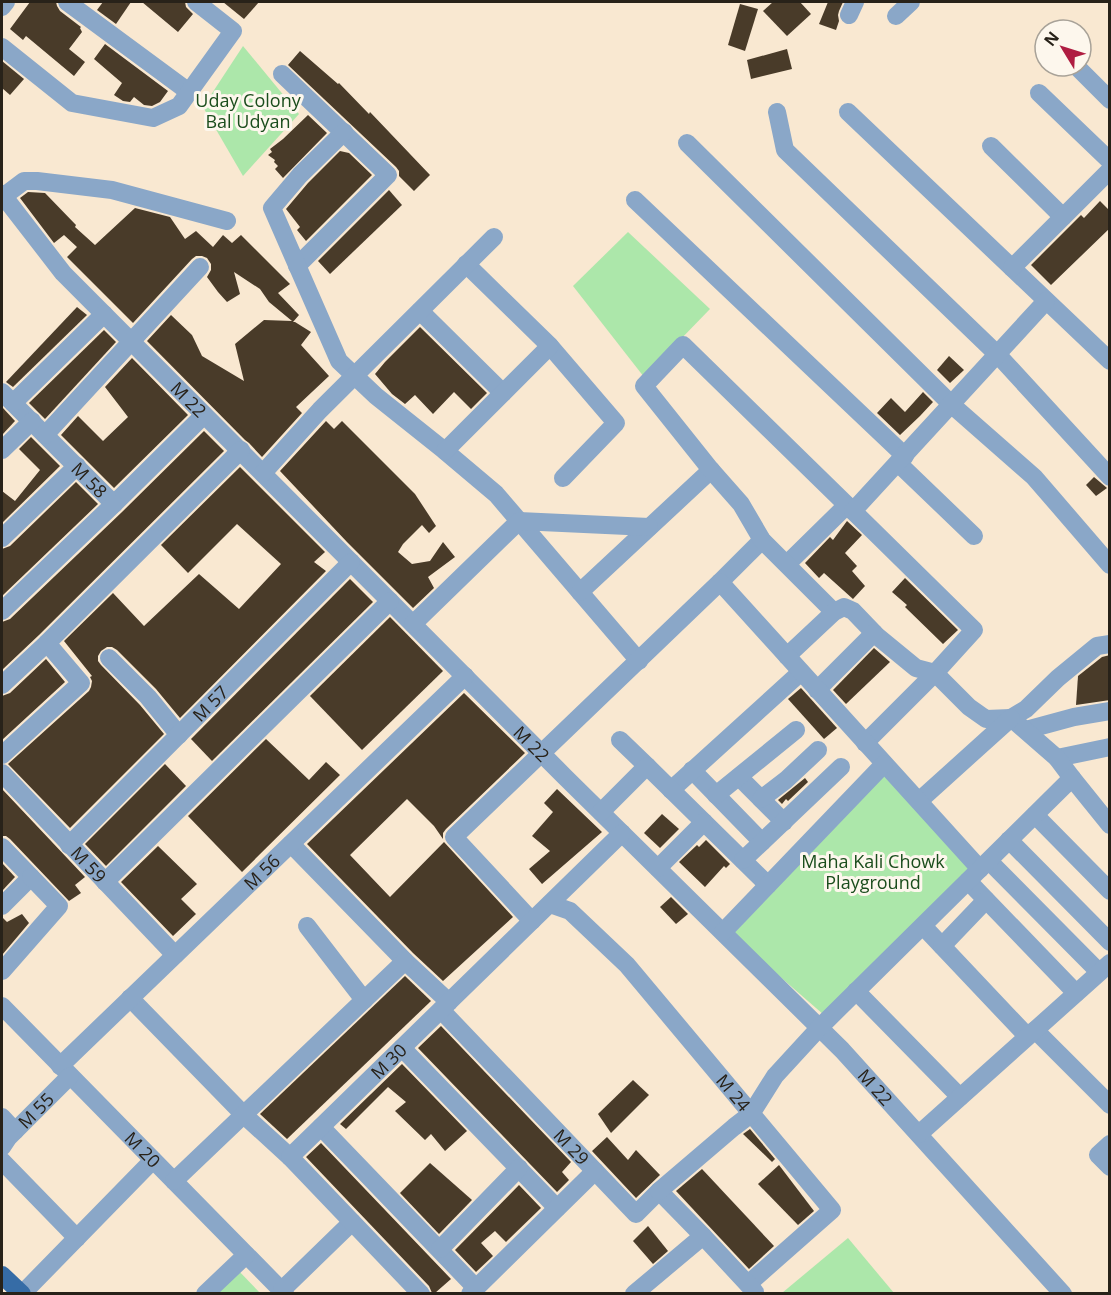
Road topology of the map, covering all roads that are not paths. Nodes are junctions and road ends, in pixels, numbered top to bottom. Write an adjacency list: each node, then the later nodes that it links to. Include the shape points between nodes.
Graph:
1 (6, 2): 5 (street)
2 (67, 2): 10 (street)
3 (196, 2): 10 (street, via 232,30)
4 (911, 2): 6 (street)
5 (2, 7)
6 (896, 16)
7 (2, 47): 10 (street, via 72,103 153,118 179,106)
8 (282, 74): 15 (street)
9 (1088, 78): 12 (street)
10 (189, 92)
11 (1039, 93): 18 (street)
12 (1110, 100)
13 (777, 111): 34 (street, via 785,150)
14 (848, 112): 28 (street)
15 (344, 132): 26 (street, via 272,208); 26 (street, via 388,175)
16 (687, 143): 39 (street)
17 (990, 146): 22 (street)
18 (1110, 161)
19 (1110, 170): 22 (street)
20 (3, 195): 23 (street, via 24,181 80,186 112,190); 31 (street, M 22, via 63,273)
21 (635, 200): 46 (street)
22 (1063, 217): 28 (street)
23 (228, 221)
24 (494, 237): 25 (street)
25 (466, 264): 30 (street); 33 (street)
26 (297, 266): 36 (street, via 339,361)
27 (200, 267): 32 (street)
28 (1012, 268): 29 (street)
29 (1046, 301): 34 (street); 35 (street)
30 (420, 311): 36 (street); 37 (street)
31 (104, 314): 32 (street, M 22); 38 (street)
32 (131, 341): 40 (street, M 22); 42 (street)
33 (550, 346): 37 (street); 51 (street, via 616,423)
34 (998, 355): 39 (street); 50 (street)
35 (1110, 361)
36 (355, 376): 45 (street); 49 (street)
37 (503, 393): 45 (street)
38 (7, 397): 41 (street, M 58)
39 (952, 405): 46 (street); 61 (street, via 1034,477)
40 (204, 415): 44 (street, M 22); 52 (street, M 58)
41 (32, 421): 42 (street, M 58); 43 (street)
42 (45, 435): 47 (street, M 58)
43 (2, 450)
44 (241, 450): 49 (street, M 22); 69 (street)
45 (445, 451): 54 (street, via 496,494)
46 (901, 460): 53 (street); 56 (street)
47 (77, 466): 52 (street, M 58); 57 (street)
48 (711, 470): 53 (street, via 644,386 683,345); 55 (street); 58 (street, via 741,504)
49 (263, 472): 59 (street, M 22)
50 (1110, 477)
51 (563, 478)
52 (114, 504): 65 (street)
53 (850, 508): 60 (street); 75 (street, via 974,630)
54 (519, 521): 55 (street); 63 (street); 67 (street)
55 (649, 527): 63 (street)
56 (974, 536)
57 (2, 538)
58 (762, 540): 60 (street); 62 (street)
59 (351, 562): 64 (street, M 22); 83 (street, M 57)
60 (787, 564): 66 (street)
61 (1110, 565)
62 (720, 582): 71 (street); 73 (street)
63 (580, 592): 73 (street)
64 (390, 601): 67 (street, M 22); 117 (street)
65 (2, 611)
66 (834, 612): 68 (street, via 848,608); 71 (street)
67 (413, 624): 76 (street, M 22)
68 (874, 633): 75 (street, via 916,668); 78 (street)
69 (47, 643): 77 (street); 89 (street, via 81,683)
70 (1110, 644): 80 (street, via 1097,646)
71 (787, 656): 74 (street)
72 (109, 658): 83 (street)
73 (639, 661): 88 (street)
74 (801, 672): 78 (street); 94 (street)
75 (935, 673): 80 (street, via 986,719); 85 (street)
76 (465, 676): 88 (street, M 22); 110 (street, M 56)
77 (2, 685)
78 (817, 690): 85 (street)
79 (1110, 711): 82 (street)
80 (1011, 718): 82 (street); 101 (street)
81 (795, 730): 96 (street)
82 (1026, 730): 90 (street)
83 (179, 735): 111 (street, M 57)
84 (620, 740): 92 (street)
85 (865, 743): 91 (street)
86 (1110, 747): 90 (street)
87 (818, 750): 100 (street)
88 (541, 753): 102 (street, M 22); 123 (street, via 454,837)
89 (2, 755)
90 (1057, 758): 97 (street)
91 (884, 764): 101 (street); 118 (street)
92 (646, 766): 98 (street); 102 (street)
93 (841, 767): 105 (street)
94 (692, 770): 98 (street); 99 (street)
95 (2, 773): 111 (street, M 59)
96 (739, 777): 99 (street); 100 (street)
97 (1072, 778): 103 (street); 106 (street)
98 (671, 790): 104 (street)
99 (716, 795): 109 (street)
100 (761, 799): 105 (street)
101 (919, 801): 115 (street)
102 (601, 812): 107 (street, M 22)
103 (1035, 815): 108 (street); 119 (street)
104 (704, 822): 113 (street); 114 (street)
105 (784, 822): 109 (street)
106 (1110, 825)
107 (622, 833): 114 (street, M 22); 121 (street, M 30)
108 (1009, 840): 115 (street); 127 (street)
109 (762, 842): 113 (street)
110 (291, 844): 129 (street, M 56); 130 (street, M 29)
111 (69, 845): 117 (street, M 59)
112 (2, 848): 116 (street)
113 (743, 860): 118 (street)
114 (658, 868): 126 (street, M 22)
115 (979, 870): 120 (street); 125 (street); 131 (street)
116 (31, 877): 122 (street); 132 (street, via 59,906)
117 (105, 882): 129 (street, M 59)
118 (768, 885): 126 (street)
119 (1110, 891)
120 (986, 900): 128 (street); 134 (street)
121 (550, 904): 123 (street, M 30); 145 (street, M 24, via 570,911 627,965)
122 (2, 906)
123 (532, 921): 137 (street, M 30)
124 (307, 926): 136 (street)
125 (922, 926): 128 (street); 133 (street)
126 (723, 932): 139 (street, M 22)
127 (1110, 942)
128 (942, 946): 140 (street)
129 (175, 955): 135 (street, M 56)
130 (405, 961): 136 (street); 137 (street, M 29)
131 (1104, 968): 134 (street)
132 (2, 971)
133 (856, 991): 139 (street); 143 (street)
134 (1076, 993): 140 (street)
135 (130, 998): 142 (street, M 56); 146 (street)
136 (364, 1000): 146 (street)
137 (445, 1006): 141 (street, M 30); 158 (street, M 29)
138 (2, 1009): 142 (street, M 20)
139 (820, 1027): 145 (street, via 775,1076); 150 (street, M 22)
140 (1031, 1033): 143 (street); 144 (street)
141 (402, 1048): 148 (street, M 30); 157 (street)
142 (65, 1071): 149 (street, M 55); 154 (street, M 20)
143 (960, 1097): 150 (street)
144 (1110, 1105)
145 (751, 1114): 160 (street); 168 (street, M 24, via 832,1210)
146 (244, 1115): 153 (street); 159 (street)
147 (2, 1117): 149 (street)
148 (321, 1127): 153 (street, M 30); 165 (street)
149 (15, 1131): 152 (street, M 55)
150 (919, 1134): 169 (street, M 22)
151 (1110, 1143): 156 (street, via 1098,1155)
152 (2, 1147)
153 (290, 1157): 162 (street)
154 (153, 1160): 159 (street, M 20); 164 (street)
155 (2, 1161): 164 (street)
156 (1110, 1167)
157 (519, 1168): 161 (street); 165 (street)
158 (595, 1171): 160 (street, M 29, via 636,1214); 161 (street)
159 (174, 1181): 166 (street, M 20)
160 (659, 1191): 163 (street)
161 (557, 1208): 170 (street)
162 (352, 1222): 171 (street); 174 (street)
163 (703, 1236): 168 (street); 175 (street)
164 (77, 1238): 172 (street)
165 (440, 1248): 170 (street)
166 (246, 1255): 171 (street, M 20); 173 (street)
167 (2, 1275): 172 (main road)
168 (752, 1289)
169 (1053, 1290)
170 (473, 1291)
171 (284, 1292)
172 (22, 1293)
173 (205, 1293)
174 (421, 1293)
175 (634, 1293)

